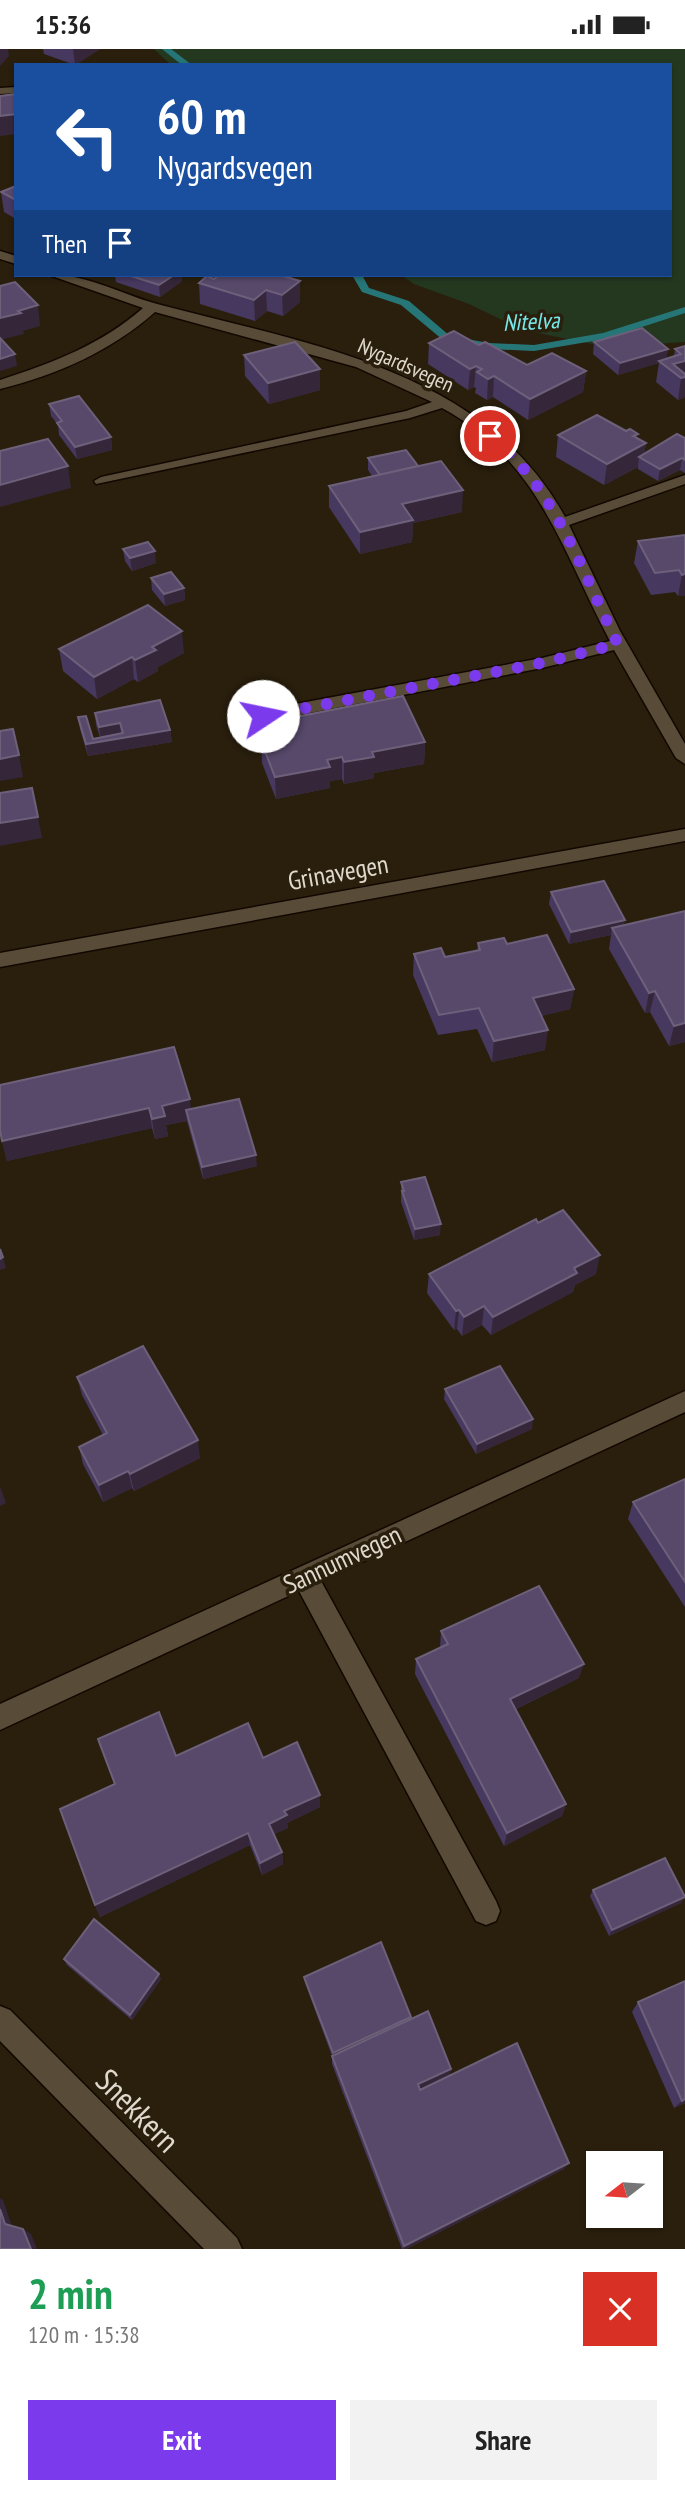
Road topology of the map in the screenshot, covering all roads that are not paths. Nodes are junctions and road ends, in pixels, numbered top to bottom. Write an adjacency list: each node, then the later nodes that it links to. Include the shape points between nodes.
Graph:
1 (62, 277): 2 (street, Nygardsvegen)
2 (152, 307): 3 (street, via 111,342 65,364); 4 (street, Nygardsvegen, via 354,363)
3 (0, 386)
4 (444, 402): 6 (street, via 410,414); 7 (street, Nygardsvegen, via 505,448 534,479)
5 (685, 479): 7 (street)
6 (101, 481)
7 (561, 523): 8 (street, Nygardsvegen)
8 (618, 644): 9 (street, via 542,663); 10 (street, Nygardsvegen)
9 (263, 716)
10 (685, 758)
11 (685, 835): 12 (street, Grinavegen)
12 (0, 960)
13 (685, 1401): 14 (street, Sannumvegen)
14 (305, 1577): 15 (street, Sannumvegen); 16 (street)
15 (0, 1717)
16 (486, 1911)
17 (0, 2020): 18 (street, Snekkern)
18 (226, 2249)

